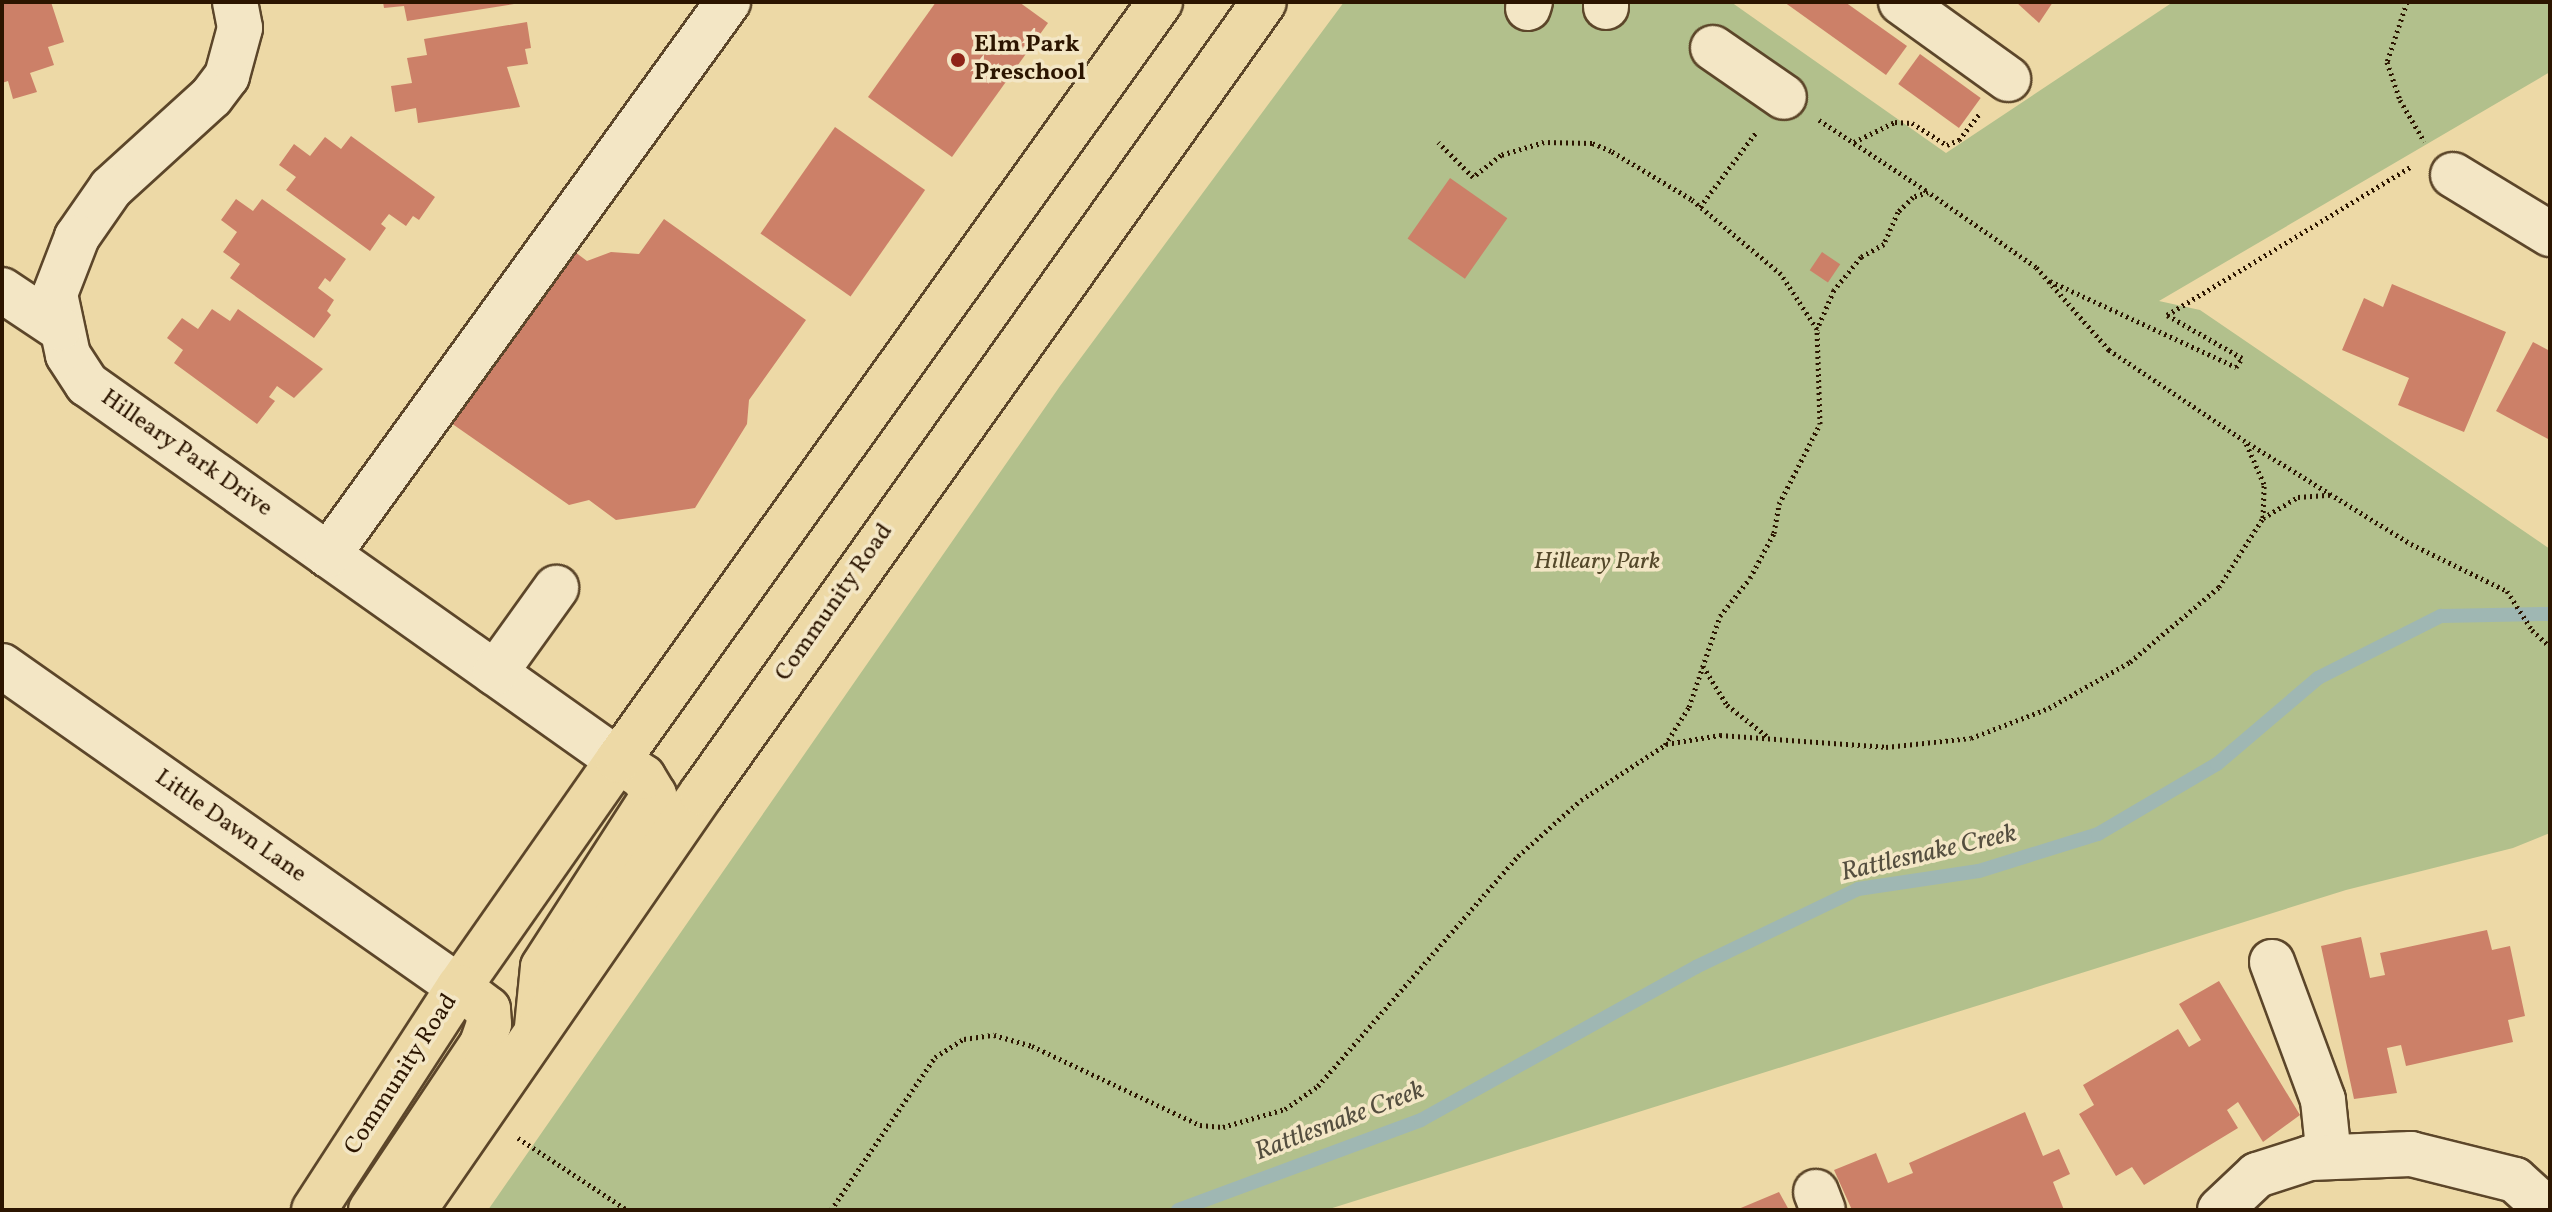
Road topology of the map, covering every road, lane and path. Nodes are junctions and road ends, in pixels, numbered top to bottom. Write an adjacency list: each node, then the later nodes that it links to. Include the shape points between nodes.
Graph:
1 (235, 2): 18 (street, Hilleary Park Drive, via 240,28 227,76 111,188 77,237 55,294)
2 (728, 2): 23 (street)
3 (1160, 2): 31 (main road, Community Road)
4 (1264, 2): 34 (main road, Community Road)
5 (1901, 2): 8 (street)
6 (2407, 2): 12 (path, via 2387,62 2400,100)
7 (1713, 48): 9 (street)
8 (2008, 79): 11 (path, via 1959,140 1947,145 1912,123 1895,122)
9 (1784, 97): 13 (path); 14 (path)
10 (1438, 142): 14 (path, via 1473,177 1516,148 1544,142 1592,143 1643,166)
11 (1853, 142)
12 (2442, 164): 15 (street); 16 (path, via 2167,315 2242,358 2236,367)
13 (1928, 192): 16 (path); 19 (path, via 1913,197 1898,212 1884,244 1861,257 1834,290)
14 (1700, 207): 19 (path, via 1781,274)
15 (2550, 234)
16 (2049, 281): 20 (path, via 2109,350)
17 (2, 290): 18 (street)
18 (59, 328): 23 (street, Hilleary Park Drive, via 87,384)
19 (1817, 329): 26 (path, via 1820,424 1779,504 1774,533 1750,578 1720,616)
20 (2245, 441): 21 (path); 22 (path, via 2264,484)
21 (2331, 495): 22 (path, via 2298,497); 25 (path, via 2450,566 2507,591)
22 (2263, 518): 29 (path, via 2219,587 2174,629 2093,686 2049,708 1971,738 1886,747)
23 (328, 555): 28 (street, Hilleary Park Drive)
24 (556, 588): 28 (street)
25 (2550, 647)
26 (1702, 665): 29 (path, via 1727,705); 30 (path, via 1689,707)
27 (2, 666): 33 (street, Little Dawn Lane)
28 (495, 673): 31 (street, Hilleary Park Drive)
29 (1768, 737): 30 (path, via 1720,735)
30 (1665, 745): 41 (path, via 1581,800 1518,856 1318,1086 1285,1109 1223,1127 1200,1125 1032,1046 994,1035 964,1039 935,1057)
31 (618, 760): 33 (main road, Community Road); 34 (main road, via 643,777 654,795 543,967)
32 (2272, 962): 36 (street, via 2323,1100)
33 (459, 987): 37 (main road, Community Road); 38 (main road, via 488,1009 482,1044)
34 (536, 1034): 39 (main road, Community Road)
35 (529, 1145): 40 (path)
36 (2329, 1157): 42 (street, via 2257,1175); 43 (street, via 2411,1154 2515,1180)
37 (314, 1210)
38 (371, 1210)
39 (414, 1210)
40 (627, 1210)
41 (831, 1210)
42 (2220, 1210)
43 (2548, 1210)

